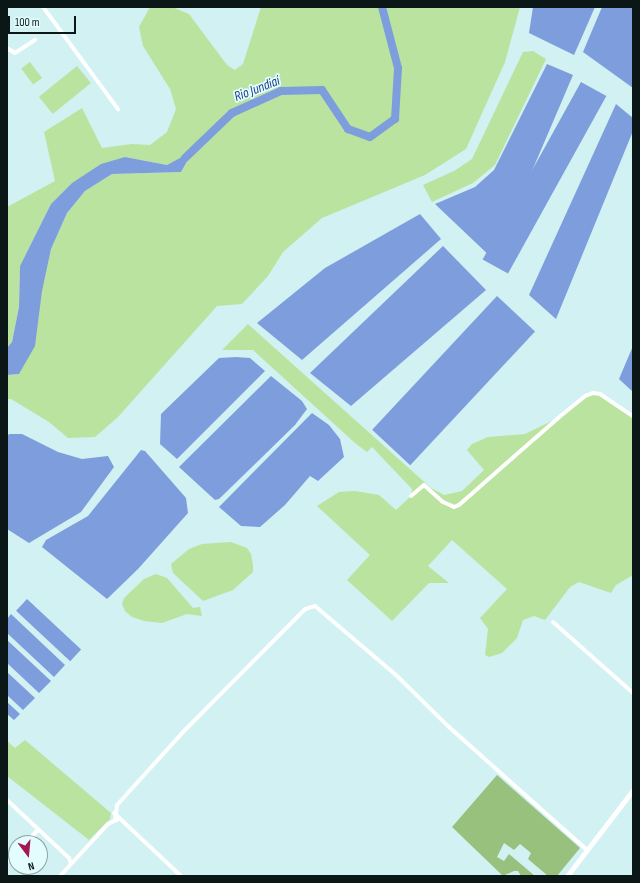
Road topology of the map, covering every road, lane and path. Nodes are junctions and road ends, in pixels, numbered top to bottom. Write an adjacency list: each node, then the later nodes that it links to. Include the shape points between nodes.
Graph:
1 (43, 7): 4 (street)
2 (35, 40): 3 (street, via 15,53)
3 (7, 48)
4 (118, 109)
5 (633, 416): 6 (street, via 600,394 593,393 585,396 558,418 459,505 443,502 424,485)
6 (410, 496)
7 (553, 622): 8 (street)
8 (633, 693)
9 (633, 790): 16 (street)
10 (7, 800): 14 (street)
11 (114, 812): 12 (street); 13 (street); 16 (street, via 117,805 183,732 305,609 315,606 396,675 449,727)
12 (114, 820): 13 (street); 17 (street)
13 (121, 820): 21 (street)
14 (38, 830): 15 (street); 18 (street)
15 (33, 835)
16 (586, 849): 22 (street)
17 (77, 857): 18 (street); 19 (street)
18 (69, 858): 19 (street)
19 (70, 864): 20 (street)
20 (60, 876)
21 (181, 876)
22 (567, 876)

